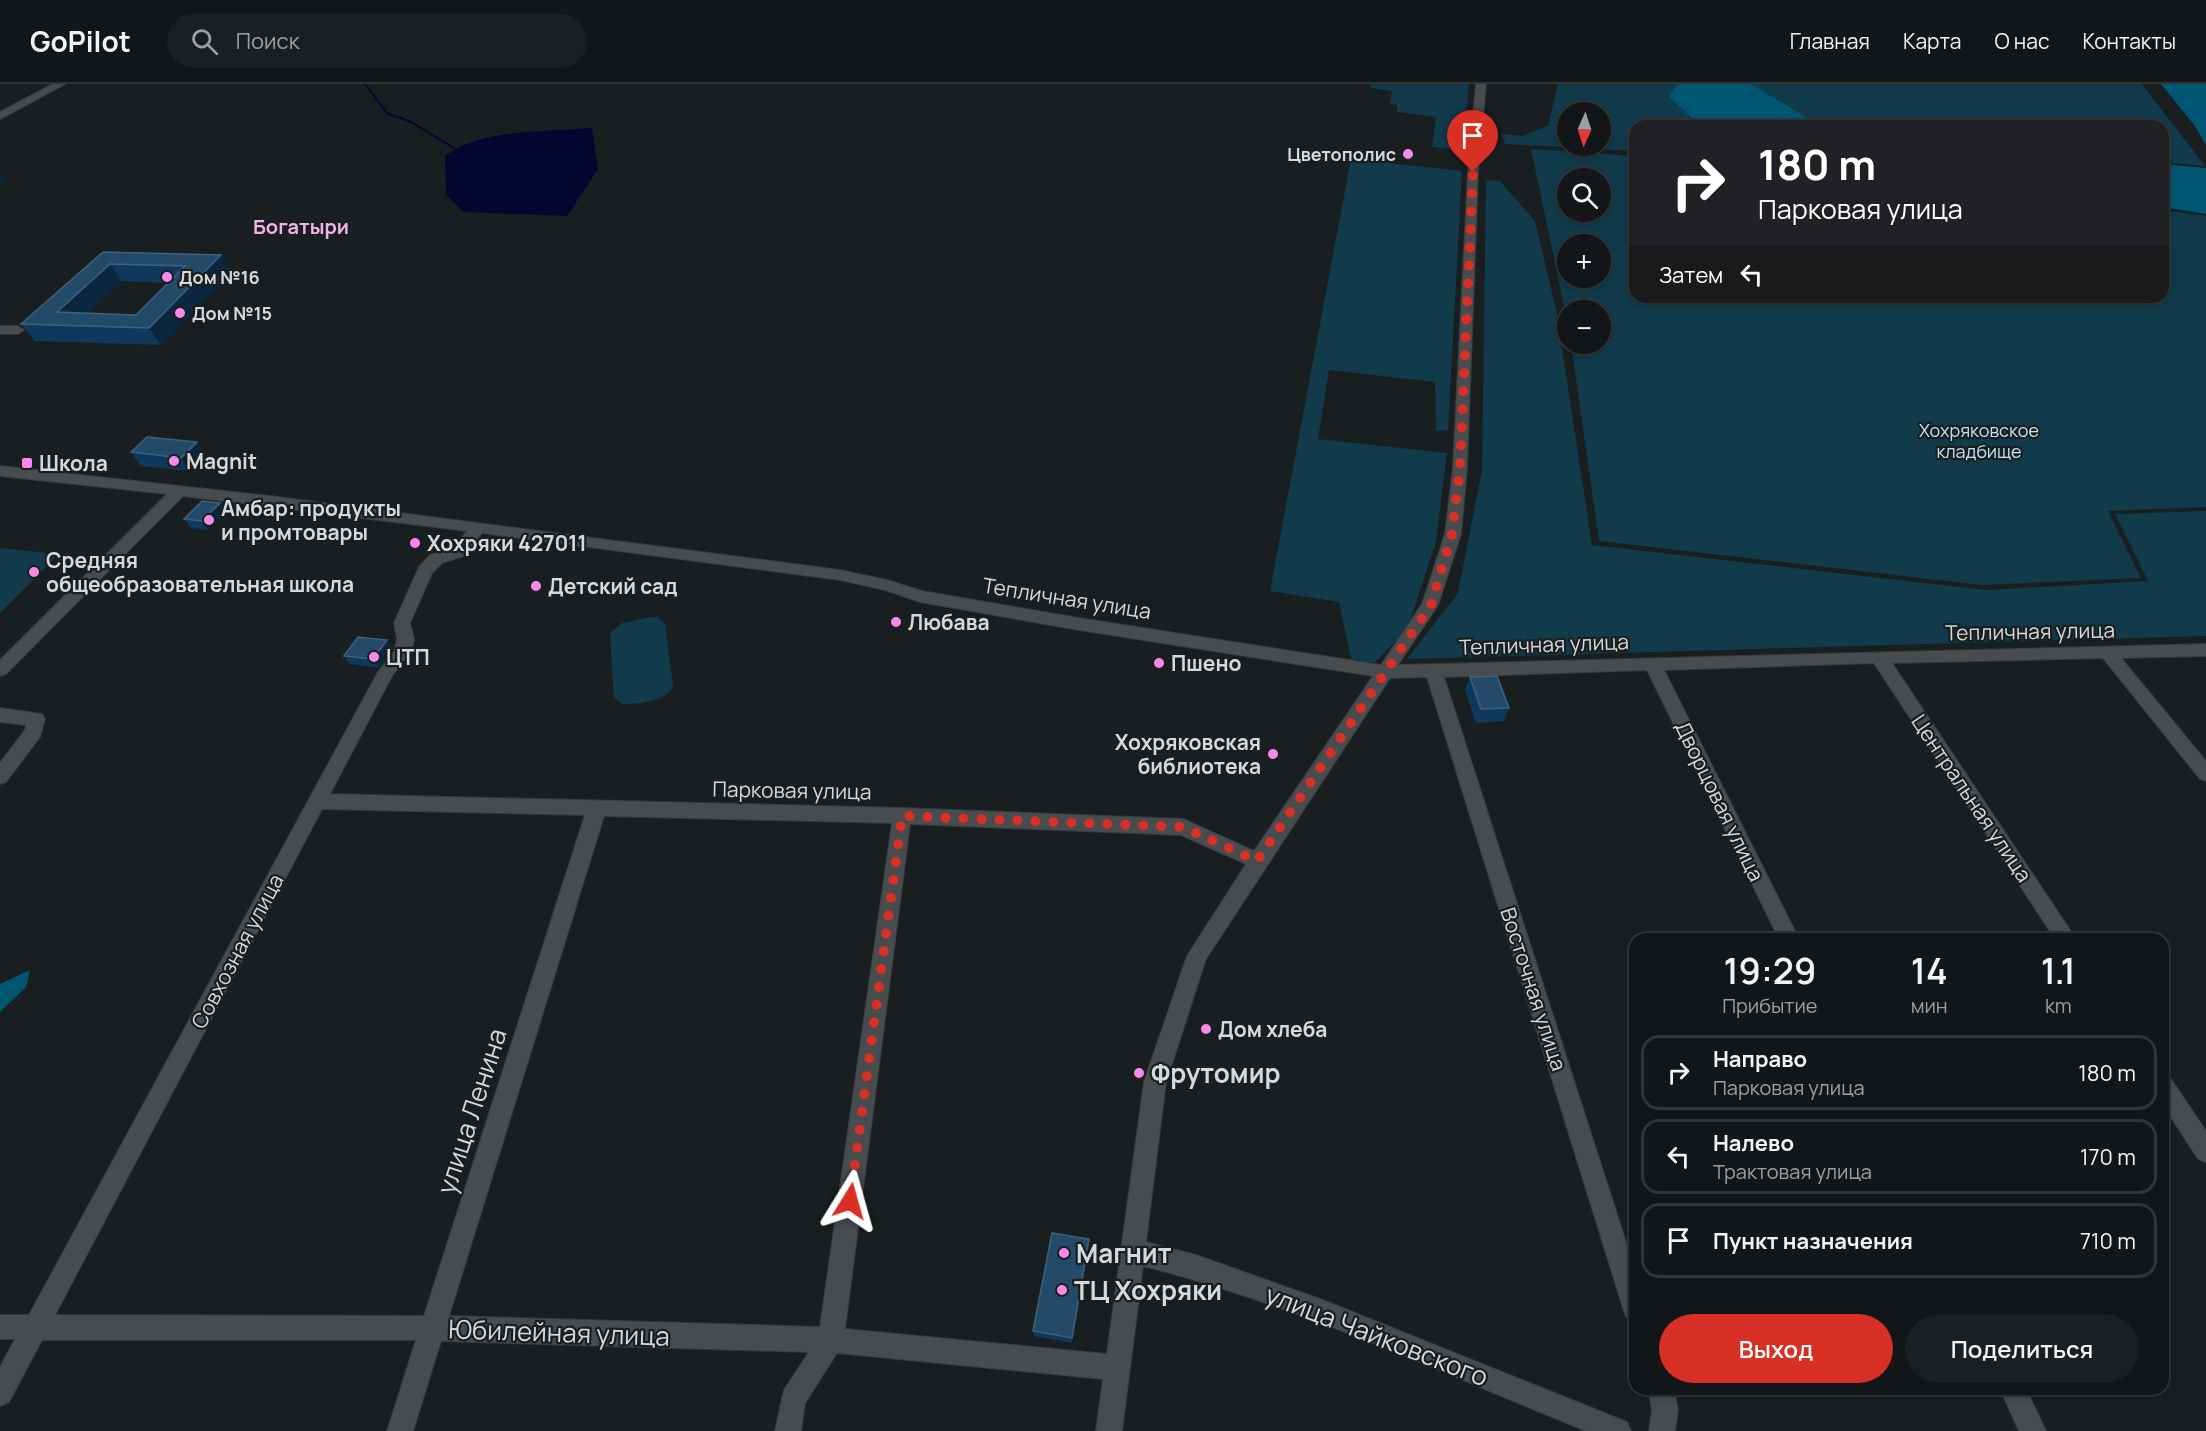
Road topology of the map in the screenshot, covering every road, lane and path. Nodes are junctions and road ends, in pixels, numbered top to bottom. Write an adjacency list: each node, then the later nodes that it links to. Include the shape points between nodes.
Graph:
1 (60, 84): 3 (street)
2 (1480, 84): 15 (street, via 1460,468 1452,534 1431,605)
3 (0, 116)
4 (0, 330): 5 (street)
5 (18, 330)
6 (0, 471): 7 (street, Тепличная улица)
7 (179, 490): 8 (street, Тепличная улица); 13 (street)
8 (478, 528): 15 (street, Тепличная улица, via 840,576 931,598); 19 (street, Совхозная улица, via 458,552 436,559 425,571 402,623 406,648 386,672)
9 (2206, 650): 10 (street, Тепличная улица)
10 (2107, 652): 11 (street, Тепличная улица); 17 (street)
11 (1879, 657): 12 (street, Тепличная улица); 24 (street, Центральная улица)
12 (1652, 663): 14 (street, Тепличная улица); 23 (street, Дворцовая улица)
13 (0, 669)
14 (1433, 670): 15 (street, Тепличная улица); 28 (street, Восточная улица)
15 (1388, 672): 22 (street)
16 (0, 715): 18 (street, via 36,719 34,732)
17 (2206, 774)
18 (0, 777)
19 (317, 801): 20 (street, Парковая улица); 31 (street, Совхозная улица)
20 (597, 808): 21 (street, Парковая улица); 30 (street, улица Ленина)
21 (902, 816): 22 (street, Парковая улица, via 1183,827); 32 (street)
22 (1257, 861): 27 (street, via 1197,956 1157,1074)
23 (1786, 933)
24 (2062, 933)
25 (2169, 1095): 26 (street)
26 (2206, 1151)
27 (1132, 1251): 33 (street); 40 (street, улица Чайковского, via 1196,1267 1323,1312)
28 (1629, 1289)
29 (0, 1327): 31 (street, Юбилейная улица)
30 (432, 1328): 31 (street, Юбилейная улица); 32 (street, Юбилейная улица); 37 (street, улица Ленина)
31 (34, 1329): 34 (street, Совхозная улица)
32 (831, 1340): 33 (street, Юбилейная улица); 38 (street, via 793,1399)
33 (1116, 1368): 39 (street)
34 (0, 1393)
35 (1663, 1395): 41 (street)
36 (2016, 1395): 42 (street)
37 (400, 1431)
38 (788, 1431)
39 (1109, 1431)
40 (1618, 1431)
41 (1662, 1431)
42 (2033, 1431)

